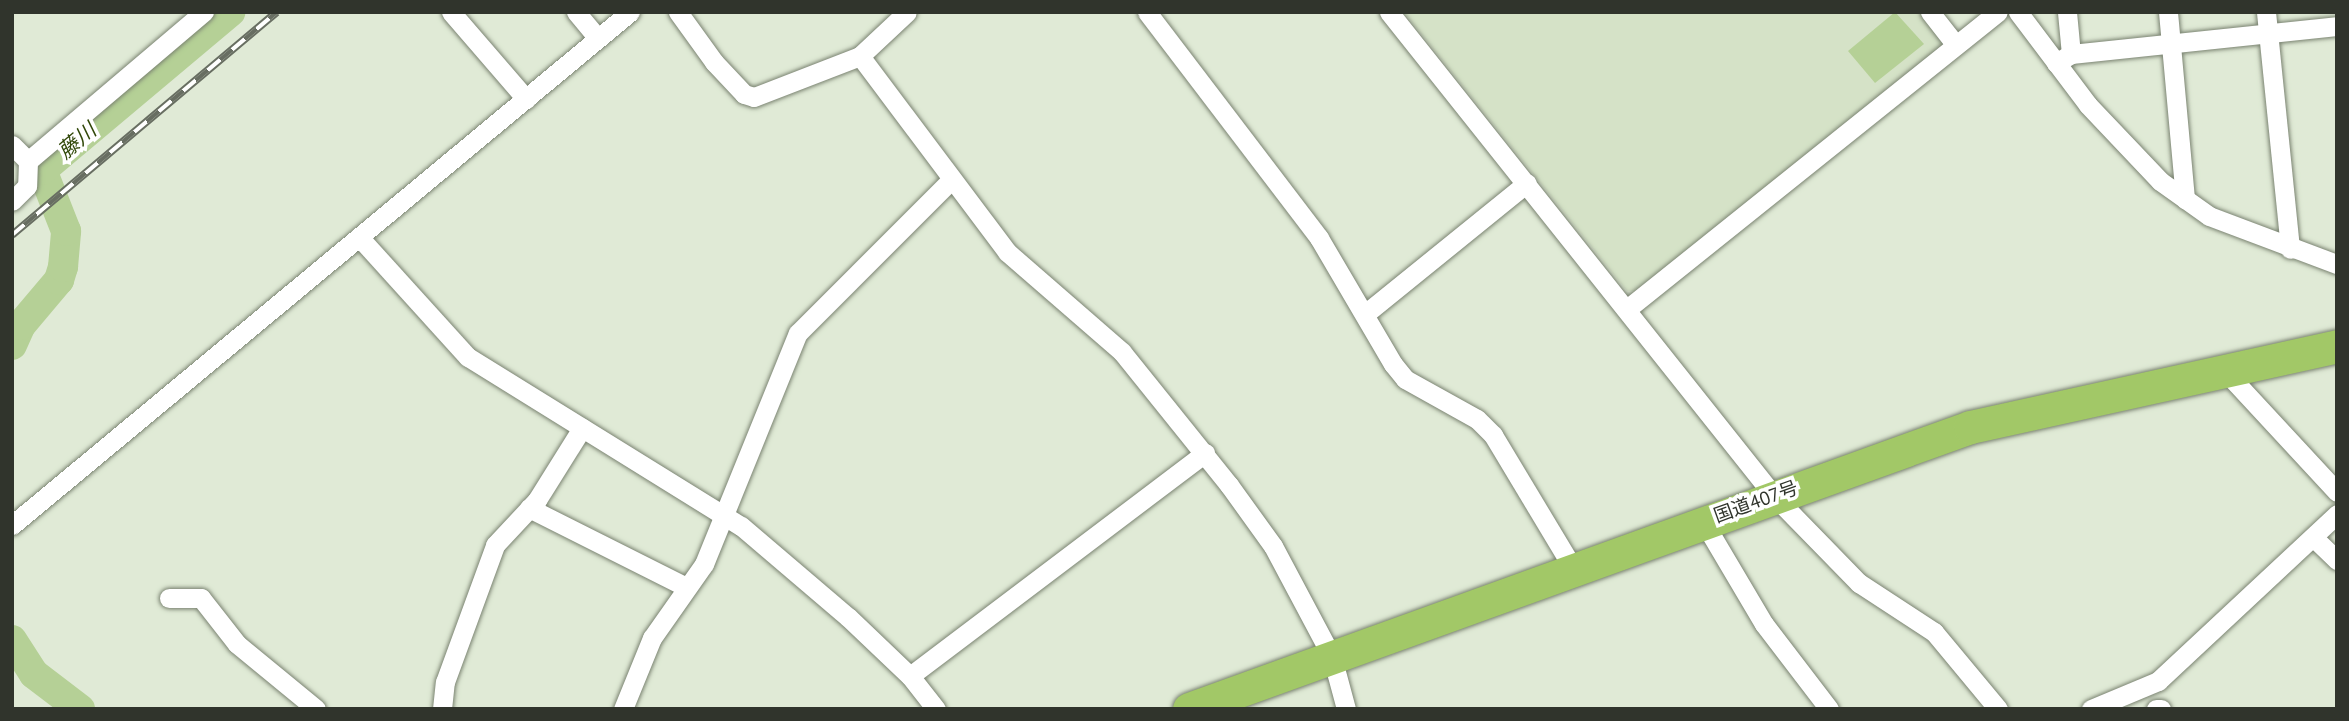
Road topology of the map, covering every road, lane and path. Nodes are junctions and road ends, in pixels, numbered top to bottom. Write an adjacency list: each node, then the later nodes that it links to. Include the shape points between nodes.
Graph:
1 (204, 12): 24 (street)
2 (451, 12): 22 (street)
3 (576, 12): 17 (street)
4 (629, 12): 17 (street)
5 (678, 12): 20 (street, via 714,62 744,94 754,97)
6 (906, 12): 20 (street)
7 (1389, 12): 26 (street)
8 (1930, 12): 19 (street)
9 (1998, 12): 19 (street)
10 (2018, 12): 21 (street)
11 (2067, 12): 21 (street)
12 (2168, 12): 18 (street)
13 (2266, 12): 16 (street)
14 (1150, 13): 33 (street, via 1319,238)
15 (2337, 26): 16 (street)
16 (2269, 34): 18 (street); 30 (street)
17 (598, 38): 22 (street)
18 (2171, 44): 21 (street); 27 (street)
19 (1956, 45): 32 (street)
20 (860, 57): 25 (street)
21 (2064, 58): 27 (street, via 2088,105 2151,172)
22 (526, 99): 29 (street)
23 (12, 145): 24 (street)
24 (28, 161): 28 (street, via 27,186)
25 (951, 180): 37 (street, via 1007,252 1122,352); 41 (street, via 798,333)
26 (1527, 183): 32 (street); 33 (street)
27 (2185, 198): 30 (street, via 2209,216)
28 (12, 201)
29 (359, 237): 36 (street, via 468,357); 44 (street)
30 (2290, 248): 31 (street)
31 (2337, 264)
32 (1627, 309): 39 (street)
33 (1365, 314): 47 (street, via 1405,379 1477,419 1493,435)
34 (2337, 346): 35 (highway, 国道407号)
35 (2224, 370): 38 (street); 39 (highway, 国道407号, via 1970,427)
36 (582, 428): 40 (street); 41 (street)
37 (1205, 453): 50 (street, via 1273,546); 51 (street)
38 (2337, 492)
39 (1774, 496): 43 (highway, 国道407号); 59 (street, via 1859,583 1934,632)
40 (530, 508): 48 (street); 53 (street, via 495,545 445,682)
41 (722, 514): 48 (street, via 704,564); 51 (street, via 848,617)
42 (2337, 514): 45 (street)
43 (1703, 521): 47 (highway, 国道407号); 58 (street, via 1764,624)
44 (12, 525)
45 (2314, 538): 46 (street); 60 (street, via 2158,681)
46 (2337, 560)
47 (1573, 568): 50 (highway, 国道407号)
48 (687, 587): 54 (street, via 652,638)
49 (169, 598): 52 (street, via 201,598 237,644)
50 (1332, 657): 56 (highway, 国道407号); 57 (street)
51 (910, 676): 55 (street)
52 (316, 709)
53 (442, 709)
54 (623, 709)
55 (936, 709)
56 (1189, 709)
57 (1346, 709)
58 (1829, 709)
59 (1998, 709)
60 (2091, 709)

